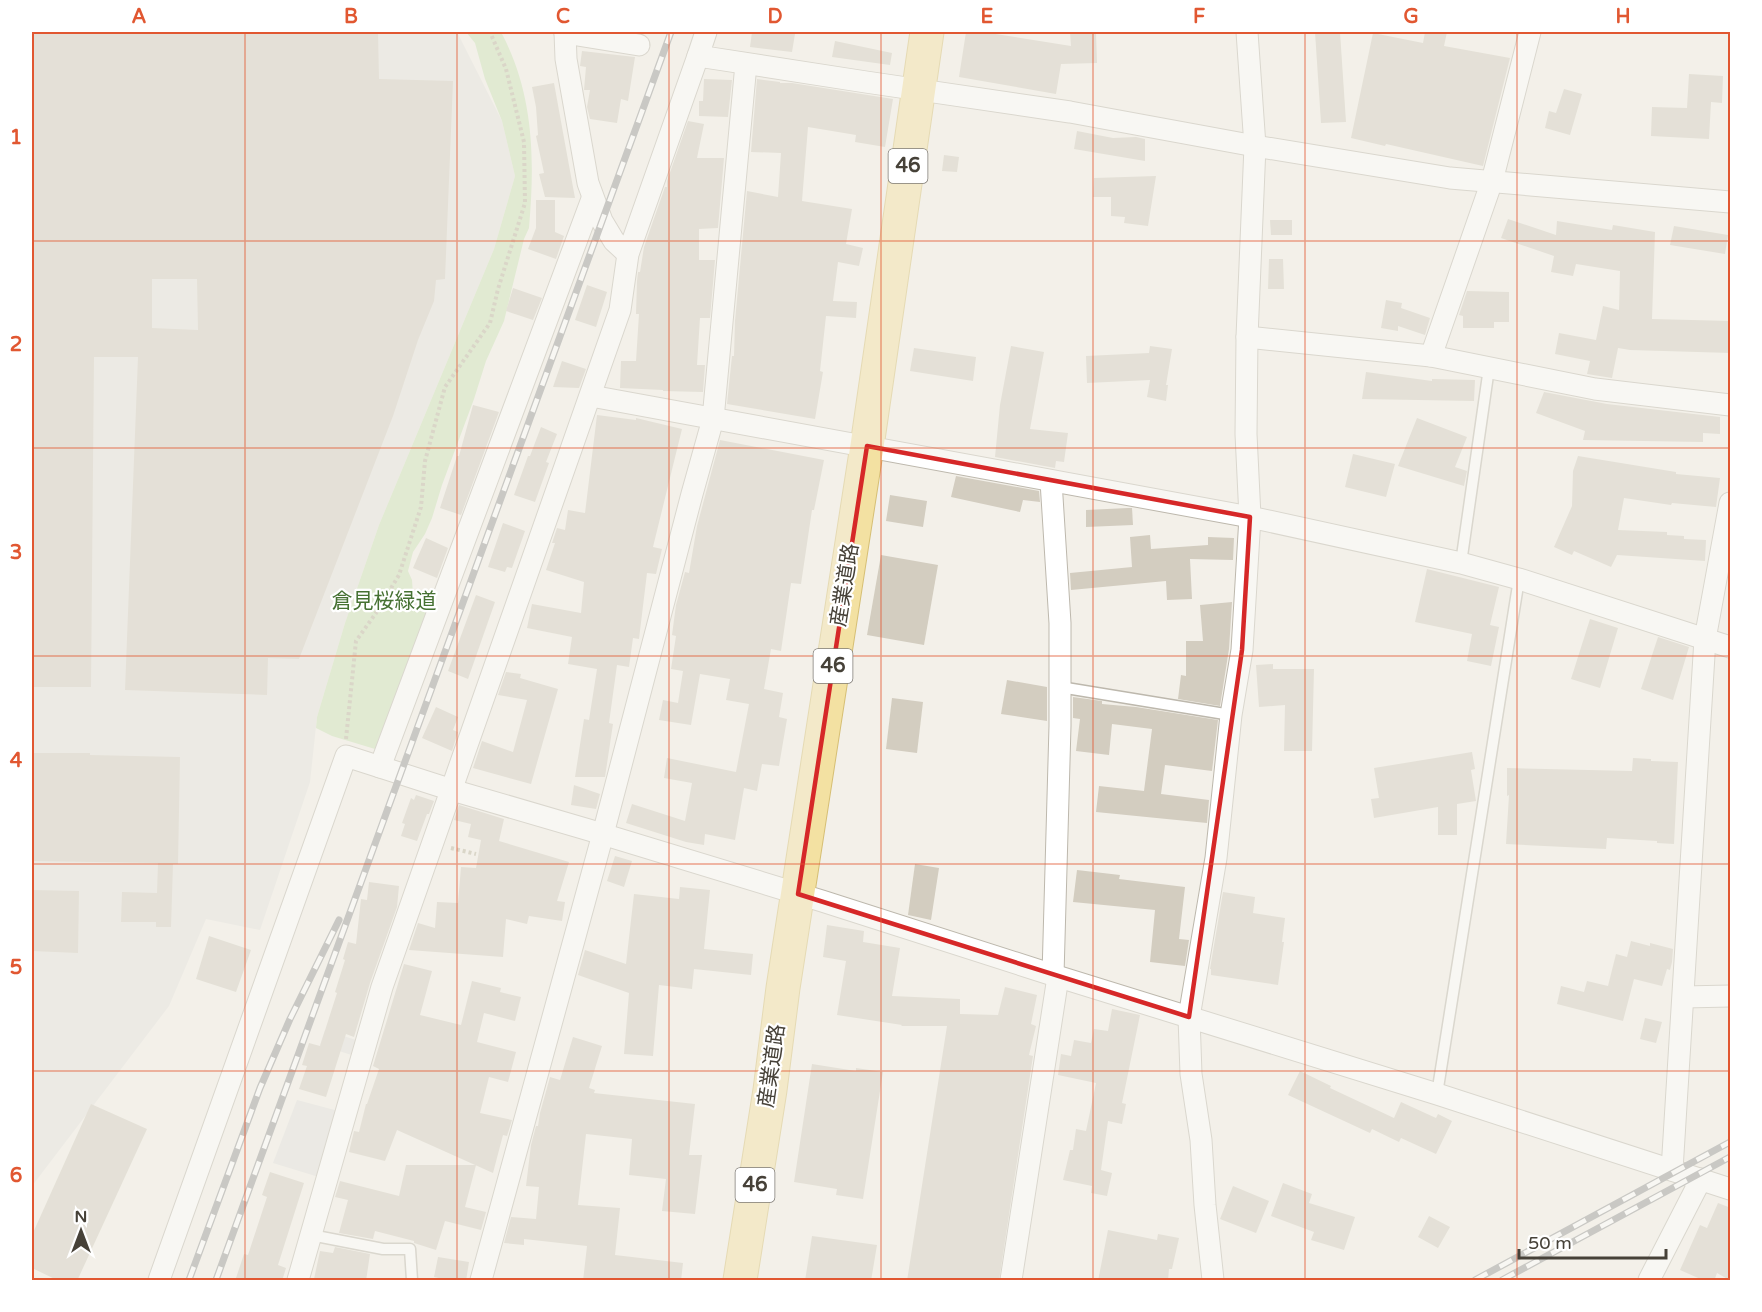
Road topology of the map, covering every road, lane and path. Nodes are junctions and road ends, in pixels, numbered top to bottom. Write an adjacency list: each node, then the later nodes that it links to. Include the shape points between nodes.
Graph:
1 (490, 32): 32 (path, via 506,69 524,142 525,203 490,322 446,387 424,461 421,507 399,575 356,641)
2 (565, 32): 7 (street); 13 (street, via 566,59)
3 (706, 32): 8 (street)
4 (927, 32): 10 (main road, 産業道路 / 46)
5 (1247, 32): 11 (street)
6 (1530, 32): 12 (street)
7 (639, 45)
8 (698, 56): 9 (street); 15 (street)
9 (746, 64): 10 (street); 21 (street)
10 (919, 90): 11 (street, via 1071,112); 22 (main road, 産業道路 / 46)
11 (1255, 146): 12 (street, via 1450,178); 16 (street)
12 (1492, 181): 14 (street); 17 (street)
13 (592, 199): 15 (street, via 614,241); 33 (street)
14 (1731, 202)
15 (628, 254): 19 (street, via 620,310)
16 (1247, 337): 17 (street); 25 (street, via 1246,434)
17 (1431, 356): 18 (street)
18 (1489, 368): 20 (street, via 1595,389); 26 (lane)
19 (591, 396): 21 (street); 34 (street)
20 (1731, 405)
21 (713, 419): 22 (street); 35 (street)
22 (867, 446): 23 (street); 38 (main road, 産業道路 / 46)
23 (1051, 481): 25 (street); 30 (street)
24 (1731, 503): 28 (street)
25 (1251, 518): 26 (street); 31 (street, via 1242,650)
26 (1461, 563): 27 (street)
27 (1519, 579): 28 (street); 43 (lane)
28 (1705, 639): 29 (street); 41 (street)
29 (1731, 647)
30 (1060, 687): 31 (lane); 39 (street)
31 (1232, 715): 42 (street, via 1216,858)
32 (346, 756): 33 (street); 48 (street)
33 (380, 767): 34 (street)
34 (452, 790): 35 (street); 47 (street, via 382,987)
35 (603, 834): 38 (street); 51 (street)
36 (459, 850): 37 (path)
37 (476, 854)
38 (798, 894): 39 (street); 52 (main road, 産業道路 / 46)
39 (1055, 976): 42 (street); 53 (street)
40 (1731, 996): 41 (street)
41 (1684, 997): 44 (street)
42 (1189, 1017): 43 (street); 54 (street)
43 (1437, 1094): 44 (street)
44 (1672, 1170): 45 (street)
45 (1701, 1179): 46 (street); 55 (street)
46 (1731, 1189)
47 (311, 1235): 49 (street); 50 (lane, via 383,1249 410,1249)
48 (159, 1281)
49 (298, 1281)
50 (412, 1281)
51 (481, 1281)
52 (740, 1281)
53 (1011, 1281)
54 (1212, 1281)
55 (1649, 1281)

